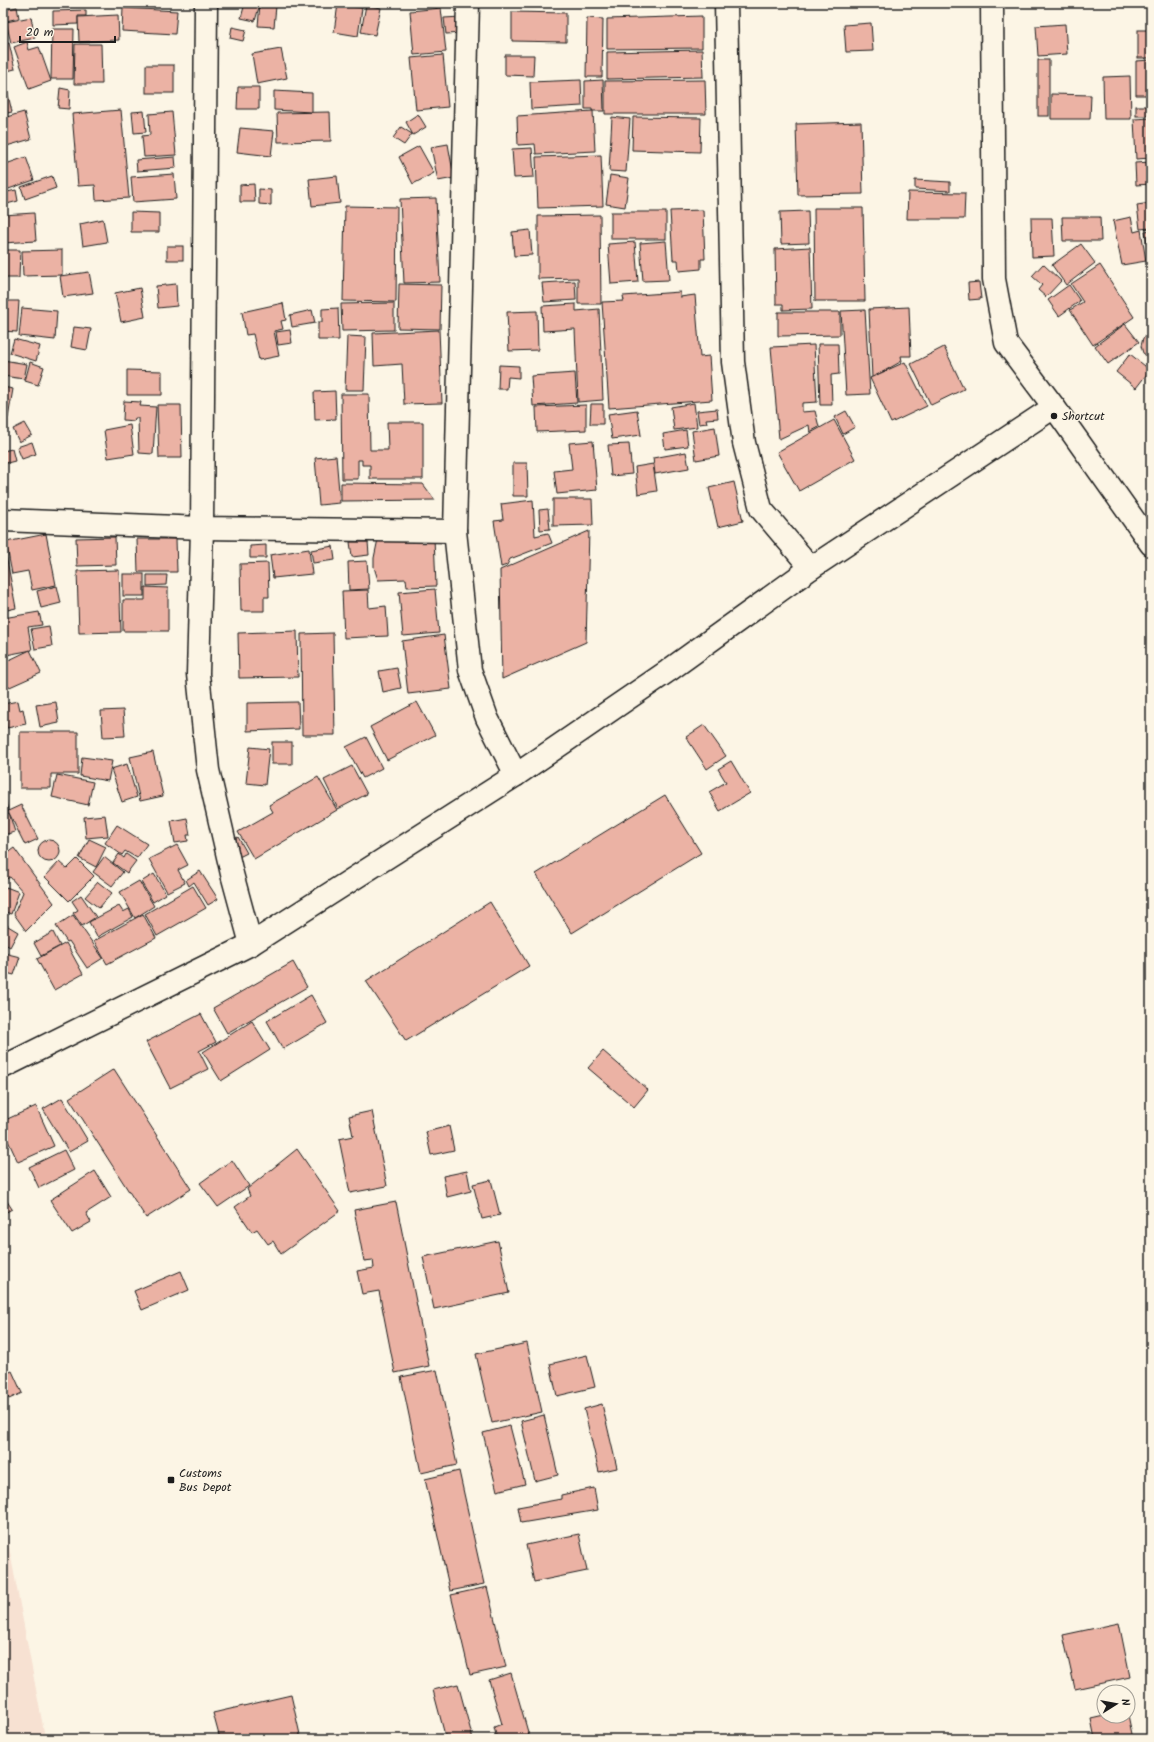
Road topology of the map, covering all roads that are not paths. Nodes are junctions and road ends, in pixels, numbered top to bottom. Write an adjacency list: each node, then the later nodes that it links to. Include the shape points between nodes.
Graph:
1 (206, 3): 7 (street)
2 (468, 3): 8 (street)
3 (726, 3): 10 (street, via 733,362 743,435 761,509)
4 (992, 3): 5 (street, via 994,279 1006,343)
5 (1054, 407): 9 (street); 10 (street)
6 (3, 520): 7 (street)
7 (202, 528): 8 (street); 12 (street, via 198,674 208,770)
8 (455, 531): 11 (street, via 470,670 488,718)
9 (1151, 544)
10 (811, 568): 11 (street, via 668,671)
11 (516, 774): 12 (street)
12 (251, 944): 13 (street)
13 (3, 1066)

